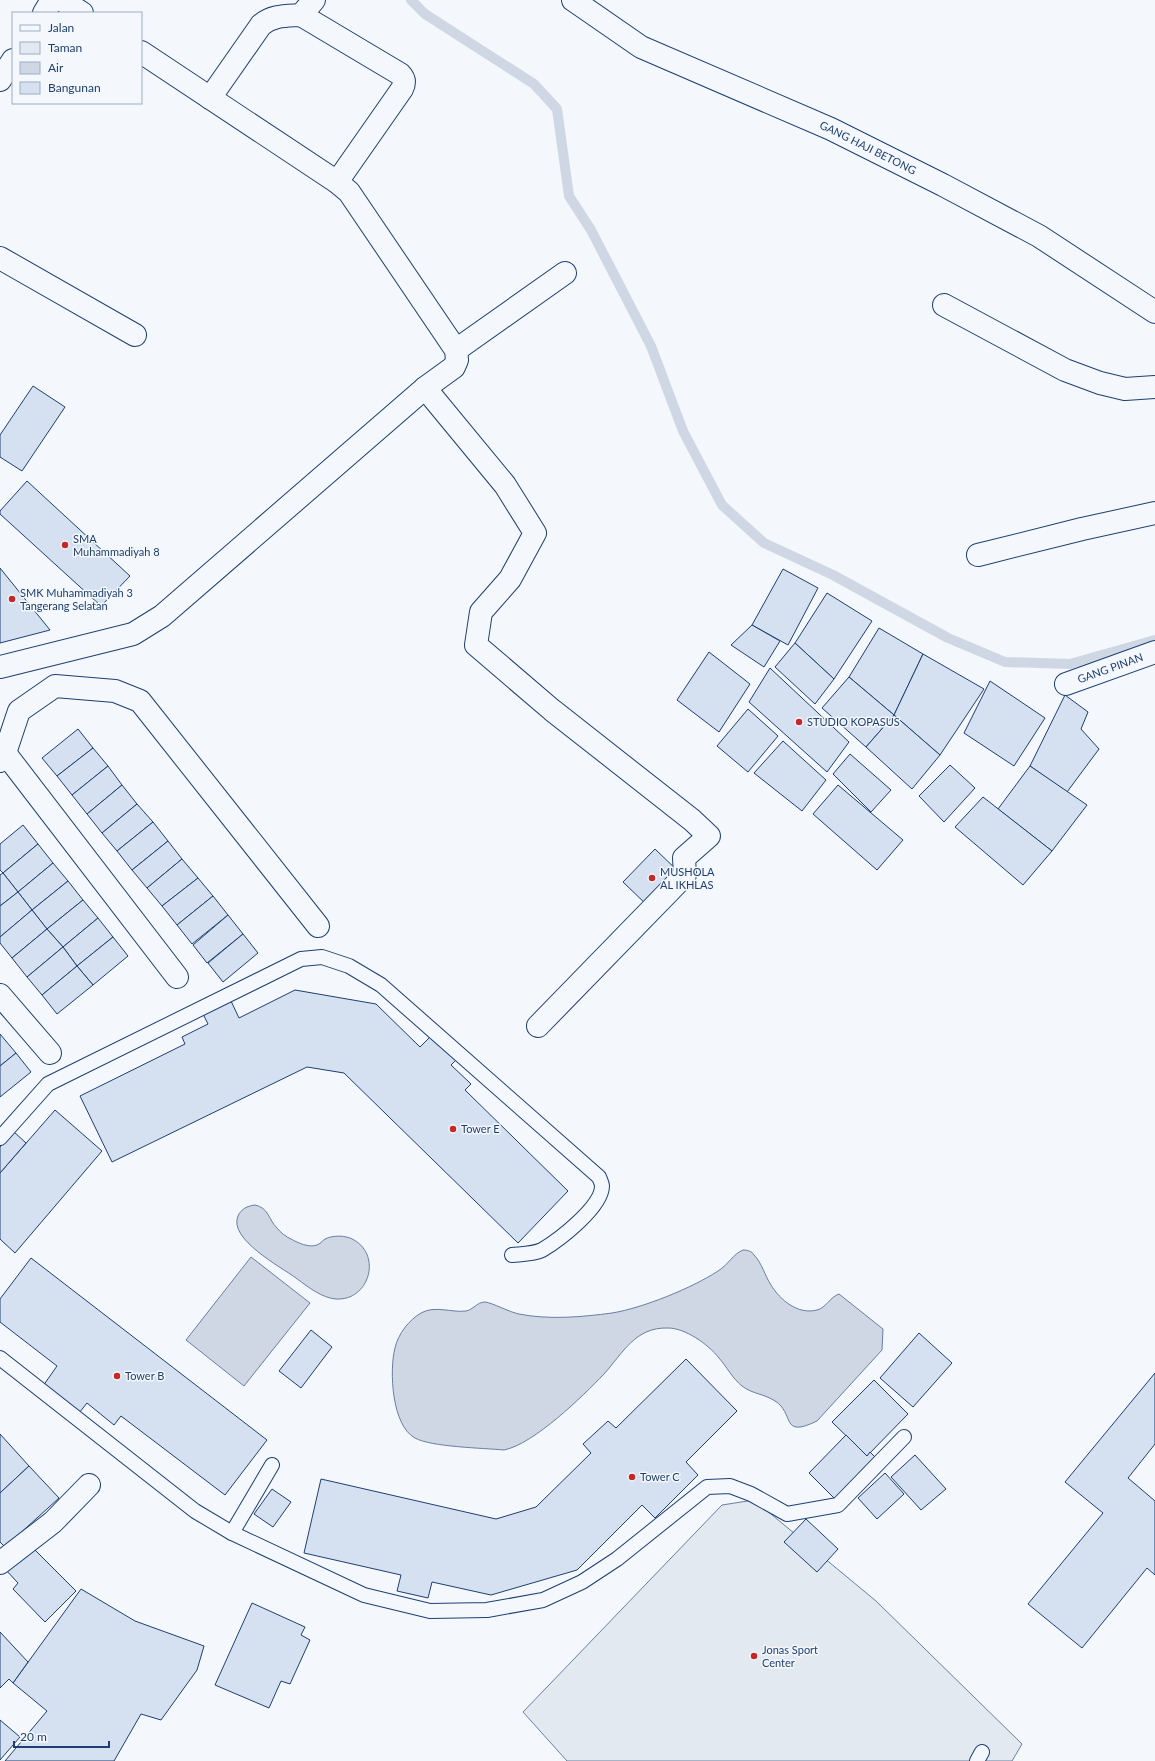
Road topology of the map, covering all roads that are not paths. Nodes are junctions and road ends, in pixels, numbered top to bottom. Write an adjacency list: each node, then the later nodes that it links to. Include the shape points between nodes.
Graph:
1 (52, 0): 5 (street)
2 (62, 0): 6 (street)
3 (573, 0): 15 (street, GANG HAJI BETONG, via 641,47 831,129 1026,229)
4 (308, 7): 10 (street, via 266,20); 11 (street, via 400,74 405,84)
5 (45, 12)
6 (80, 12)
7 (142, 53): 10 (street)
8 (12, 62): 9 (street)
9 (0, 80)
10 (210, 98): 11 (street)
11 (337, 182): 17 (street, via 349,192)
12 (0, 258): 16 (street)
13 (565, 274): 17 (street)
14 (944, 305): 18 (street, via 1065,370 1125,389)
15 (1155, 312)
16 (135, 335)
17 (456, 350): 19 (street, via 457,360 454,367)
18 (1155, 387)
19 (425, 388): 23 (street, via 162,616 132,634); 29 (street, via 505,485 535,533 510,579 480,612 476,645 552,710 709,836 684,858 686,875)
20 (1155, 513): 21 (street)
21 (978, 555)
22 (1155, 652): 24 (street, GANG PINAN)
23 (0, 667)
24 (1066, 684)
25 (2, 757): 26 (street, via 20,711 55,686 115,691 140,701); 27 (street)
26 (318, 926)
27 (177, 977)
28 (0, 995): 30 (street)
29 (538, 1026)
30 (50, 1053)
31 (0, 1138): 32 (lane, via 48,1084 301,960 322,957 349,966 381,985 599,1177 602,1186 599,1197 588,1212 565,1233 541,1250)
32 (512, 1255)
33 (0, 1358): 37 (lane, via 195,1511)
34 (904, 1437): 37 (lane, via 838,1505 787,1514 751,1494 730,1486 707,1487 617,1559 582,1582 543,1600 487,1610 430,1611 364,1595)
35 (272, 1465): 37 (lane)
36 (89, 1485): 38 (street, via 53,1522)
37 (232, 1533)
38 (0, 1563)

